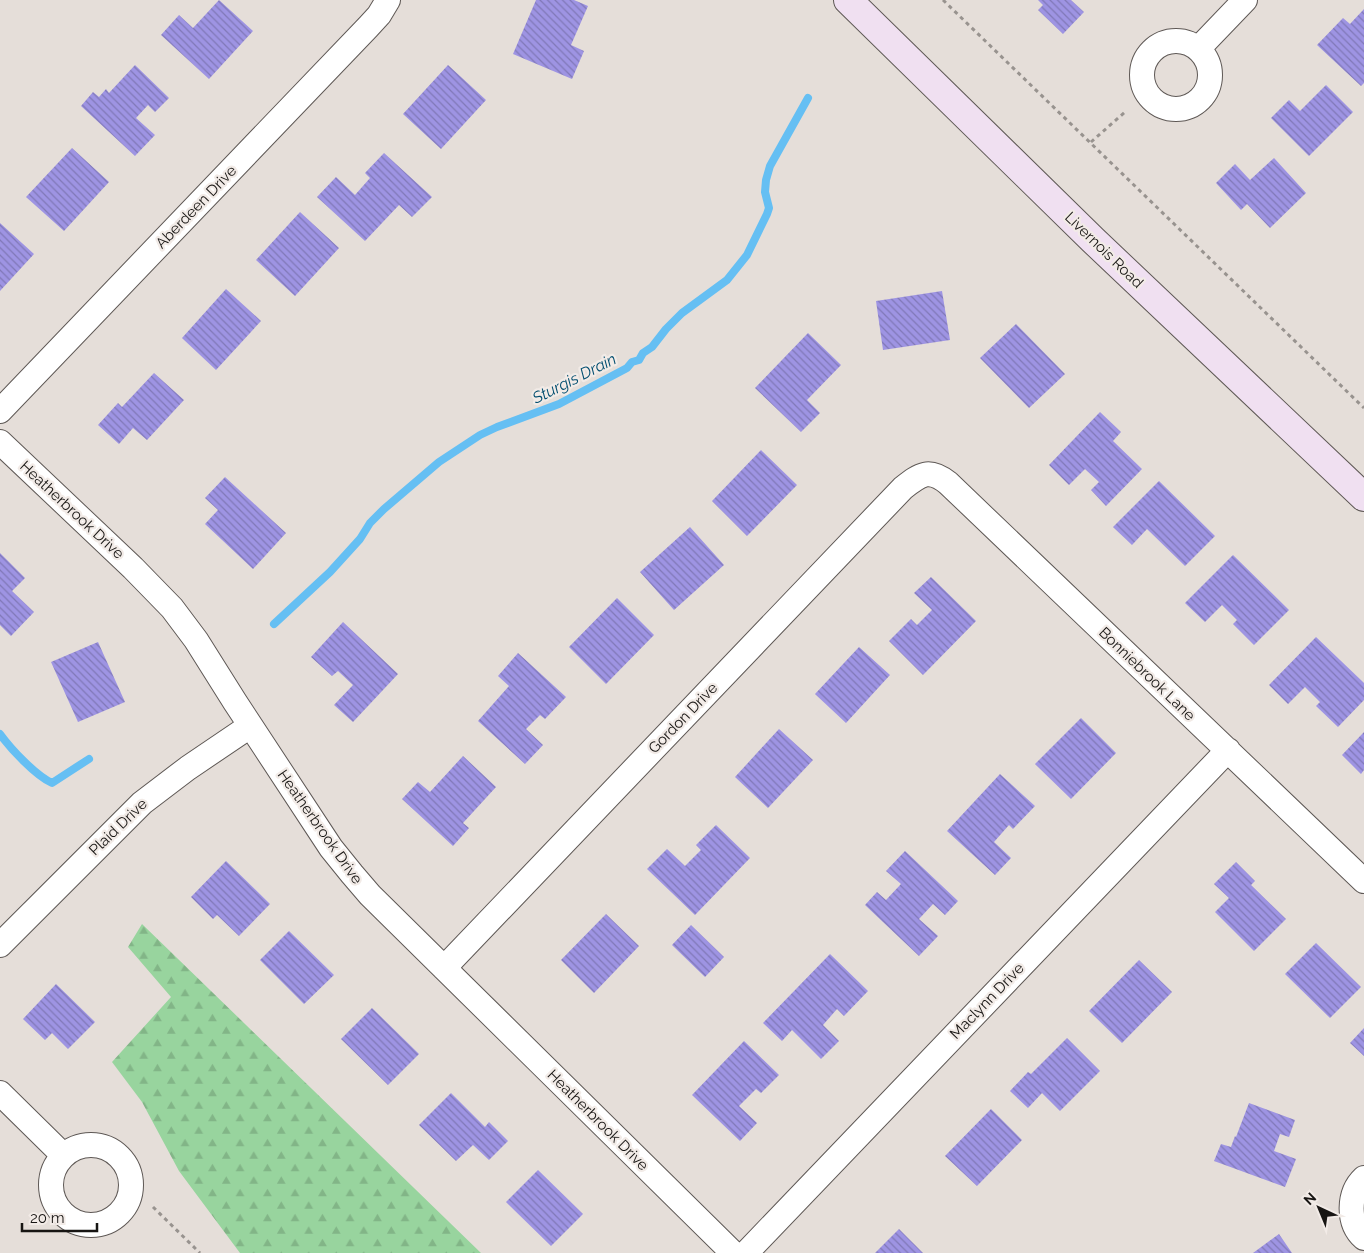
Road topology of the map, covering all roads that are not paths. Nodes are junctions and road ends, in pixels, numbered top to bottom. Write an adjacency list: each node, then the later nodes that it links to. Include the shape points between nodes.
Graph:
1 (388, 0): 5 (street, Aberdeen Drive, via 368,28)
2 (848, 0): 8 (main road, Livernois Road, via 1093,240)
3 (1245, 0): 4 (street)
4 (1198, 49)
5 (0, 411)
6 (0, 442): 9 (street, Heatherbrook Drive, via 172,608)
7 (926, 473): 10 (street, Bonniebrook Lane, via 948,483); 13 (street, Gordon Drive, via 903,488)
8 (1364, 497)
9 (250, 726): 12 (street, Plaid Drive, via 142,803); 13 (street, Heatherbrook Drive, via 331,848 352,874)
10 (1228, 750): 11 (street, Bonniebrook Lane); 19 (street, Maclynn Drive)
11 (1364, 881)
12 (0, 945)
13 (444, 968): 18 (street, Heatherbrook Drive)
14 (0, 1092): 15 (street)
15 (64, 1155)
16 (1364, 1178): 17 (street, via 1354,1195 1351,1209 1354,1223)
17 (1364, 1238)
18 (733, 1253)
19 (746, 1253)

